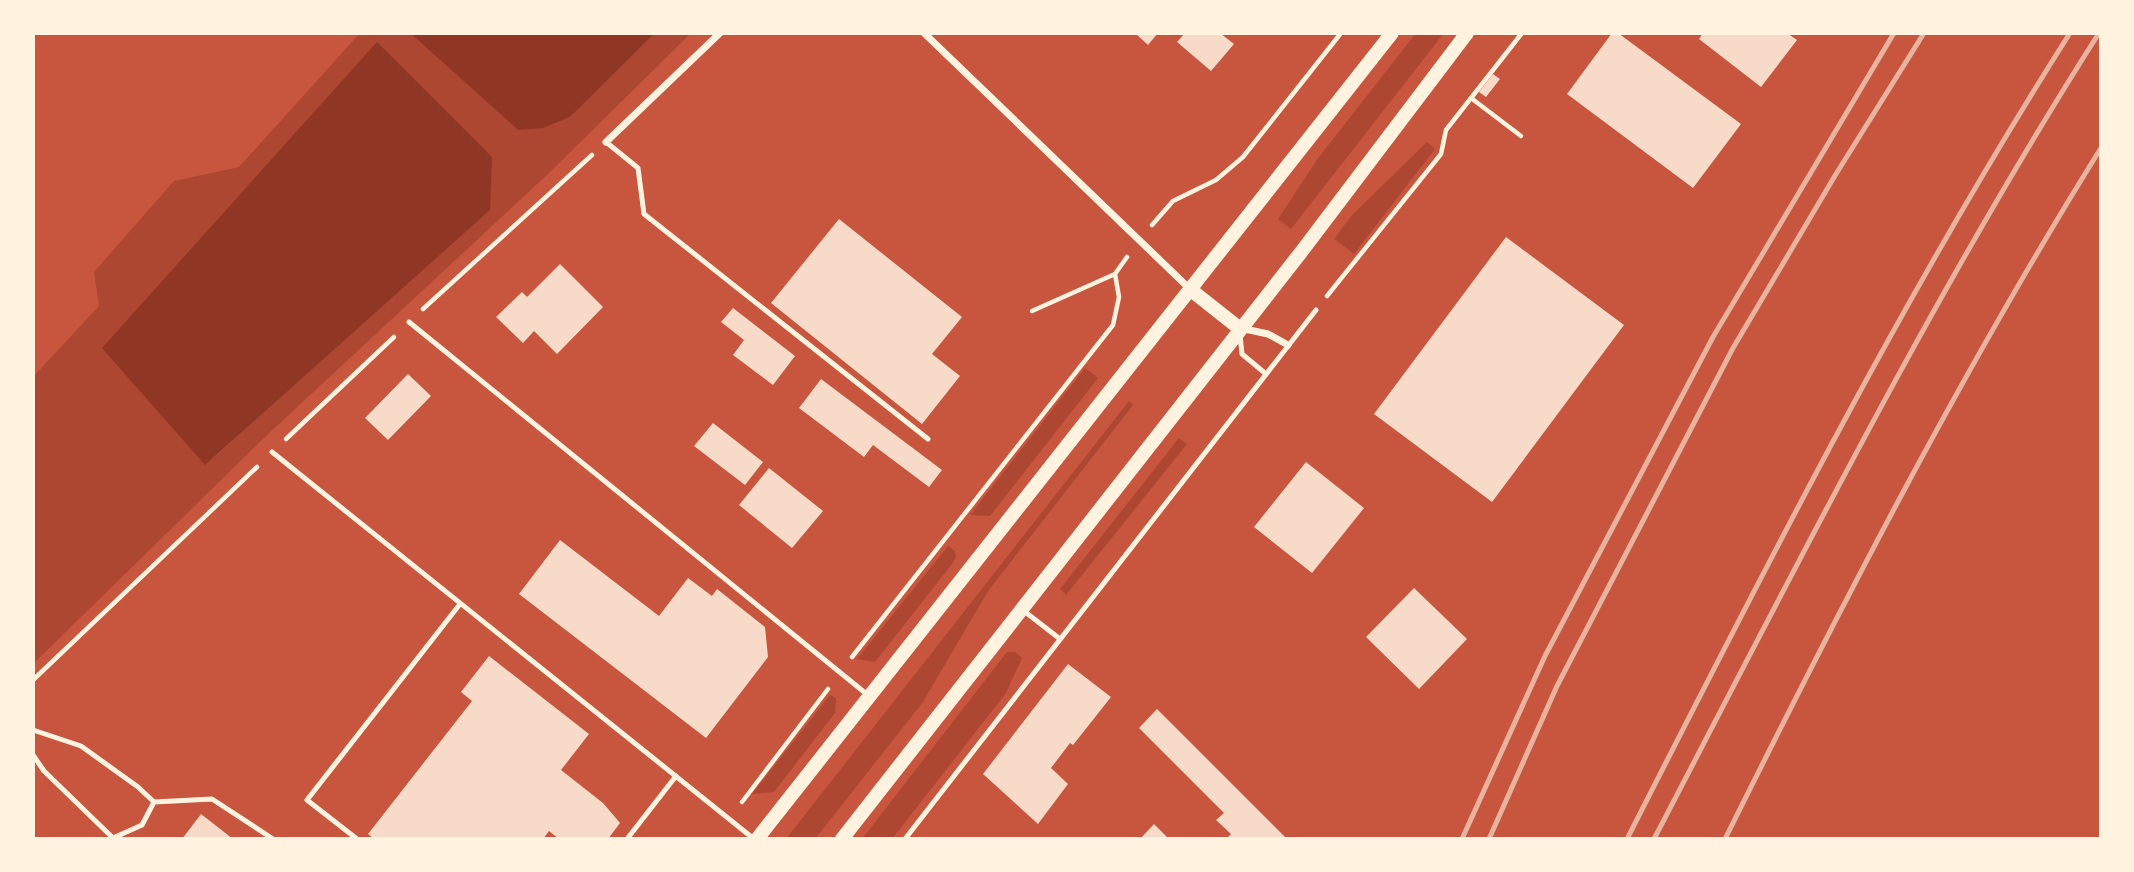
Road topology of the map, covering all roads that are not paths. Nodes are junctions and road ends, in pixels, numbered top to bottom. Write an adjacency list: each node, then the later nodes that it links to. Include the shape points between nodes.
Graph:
1 (720, 33): 5 (street)
2 (925, 33): 6 (street)
3 (1392, 33): 6 (main road)
4 (1467, 33): 9 (main road)
5 (606, 142): 12 (lane, via 638,169 644,214)
6 (1191, 290): 9 (main road); 17 (main road)
7 (1316, 310): 10 (lane)
8 (409, 323): 17 (lane)
9 (1239, 328): 10 (street, via 1268,334); 11 (lane, via 1242,354); 15 (main road)
10 (1288, 345): 11 (lane)
11 (1266, 374): 16 (lane)
12 (928, 439)
13 (272, 452): 14 (lane)
14 (460, 604): 20 (lane); 24 (lane, via 307,800)
15 (1022, 609): 16 (lane); 27 (main road)
16 (1060, 639): 28 (lane)
17 (871, 697): 26 (main road)
18 (33, 730): 21 (lane, via 81,746)
19 (33, 755): 22 (lane)
20 (676, 776): 25 (lane); 26 (lane)
21 (154, 802): 22 (lane, via 142,825); 23 (lane, via 212,799)
22 (114, 838)
23 (273, 839)
24 (357, 839)
25 (627, 839)
26 (756, 839)
27 (842, 839)
28 (905, 839)

